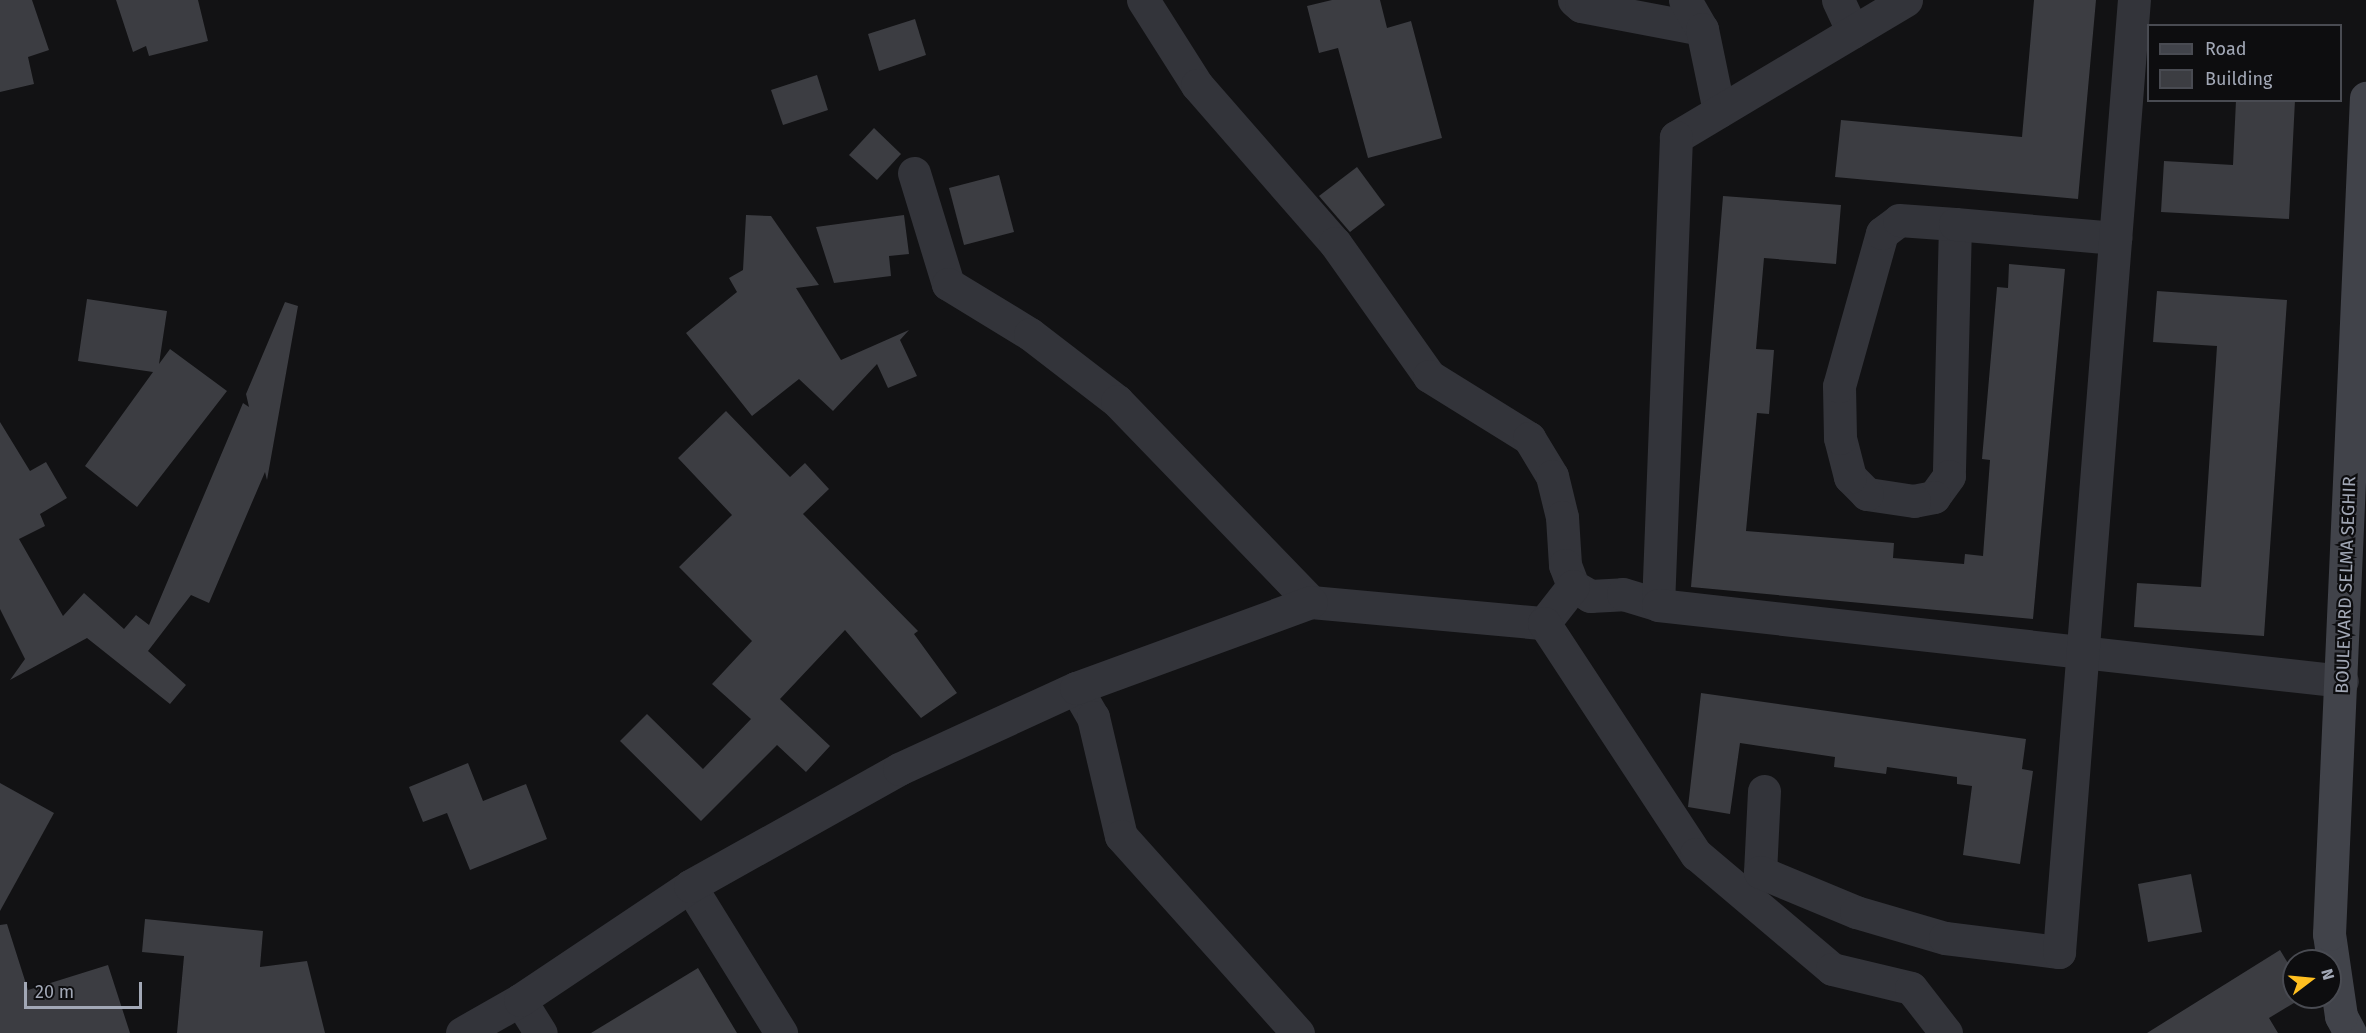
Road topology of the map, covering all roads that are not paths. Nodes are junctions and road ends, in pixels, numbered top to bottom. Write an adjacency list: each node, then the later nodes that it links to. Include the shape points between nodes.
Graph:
1 (1143, 0): 14 (street, via 1197,85 1335,243 1429,376 1529,438 1552,476 1562,517 1564,565)
2 (1574, 0): 7 (street, via 1581,6)
3 (1685, 0): 7 (street)
4 (1838, 0): 8 (street)
5 (1906, 0): 8 (street)
6 (2134, 0): 13 (street)
7 (1702, 29): 10 (street)
8 (1853, 32): 10 (street)
9 (2366, 98): 19 (main road, BOULEVARD SELMA SEGHIR)
10 (1719, 111): 16 (street, via 1676,137)
11 (914, 173): 15 (street, via 948,284 1030,334 1117,401)
12 (1955, 225): 12 (street, via 1899,220 1882,233 1839,386 1840,438 1847,467 1850,477 1867,494 1914,501 1934,497 1949,476); 13 (street)
13 (2115, 238): 18 (street)
14 (1573, 586): 16 (street, via 1590,596 1623,594); 17 (street)
15 (1311, 602): 17 (street); 20 (street)
16 (1658, 605): 18 (street)
17 (1544, 623): 28 (street, via 1696,854 1832,969 1911,988)
18 (2082, 654): 19 (street); 21 (street, via 2059,952 1945,938 1856,912 1760,872)
19 (2342, 681): 29 (main road, BOULEVARD SELMA SEGHIR, via 2328,934 2341,1016)
20 (1076, 688): 22 (street, via 898,770); 27 (street, via 1093,717 1122,836)
21 (1764, 791)
22 (690, 886): 23 (street); 26 (street)
23 (520, 1000): 24 (street); 25 (street)
24 (462, 1033)
25 (541, 1033)
26 (781, 1033)
27 (1298, 1033)
28 (1946, 1033)
29 (2350, 1033)

